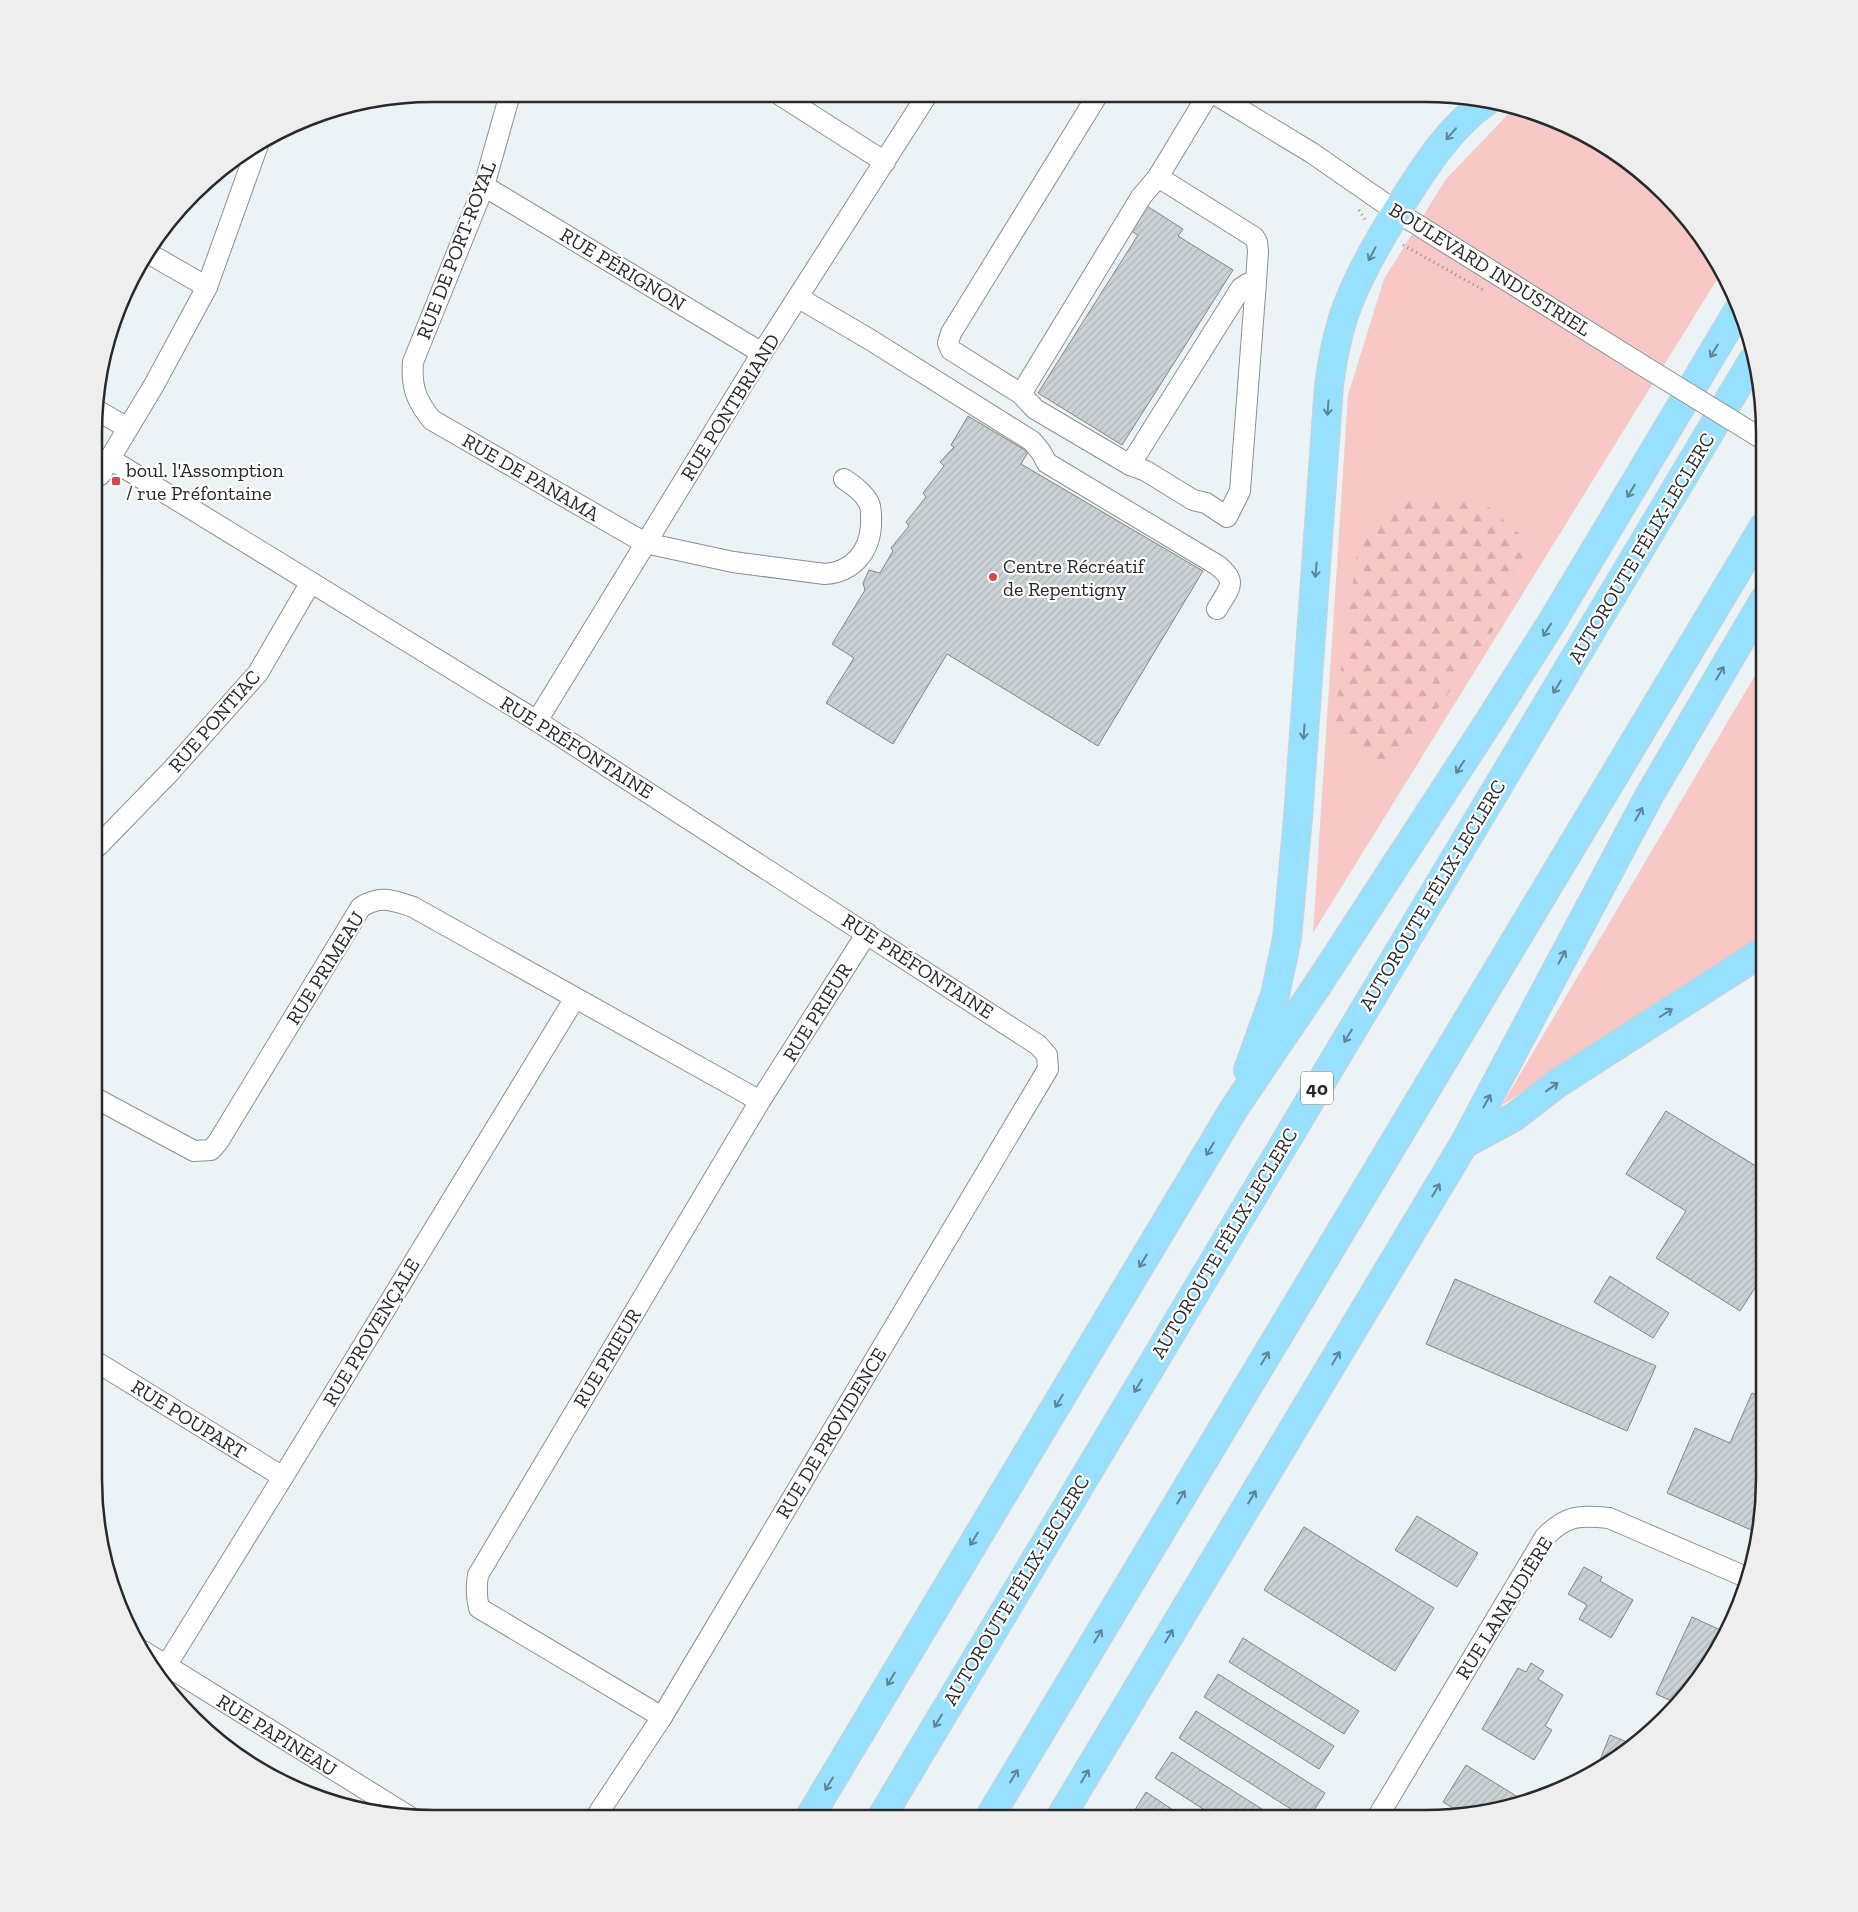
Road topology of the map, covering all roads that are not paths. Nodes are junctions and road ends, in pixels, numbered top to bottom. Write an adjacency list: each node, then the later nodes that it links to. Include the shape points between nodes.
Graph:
1 (508, 102): 11 (street, RUE DE PORT-ROYAL)
2 (791, 102): 9 (street)
3 (923, 102): 9 (street, RUE PONTBRIAND)
4 (1093, 102): 20 (street, via 951,333 948,343 951,350)
5 (1203, 102): 10 (street)
6 (1228, 102): 12 (street, BOULEVARD INDUSTRIEL, via 1312,153)
7 (1480, 107): 12 (highway, one-way to 12, via 1443,143)
8 (254, 155): 15 (street)
9 (885, 162): 16 (street, RUE PONTBRIAND)
10 (1158, 177): 14 (street, via 1254,237 1258,251); 20 (street, via 1141,197)
11 (484, 186): 18 (street, RUE PÉRIGNON); 21 (street, RUE DE PORT-ROYAL, via 413,362 411,380)
12 (1397, 212): 24 (street, BOULEVARD INDUSTRIEL, bridge); 41 (highway, one-way to 41, via 1354,290 1334,352 1286,938 1275,995)
13 (154, 256): 15 (street)
14 (1256, 282): 25 (street, via 1241,288); 25 (street, via 1241,483 1227,517)
15 (208, 287): 23 (street)
16 (799, 298): 18 (street, RUE PONTBRIAND); 31 (street, via 1032,441 1046,463 1228,573 1229,588)
17 (1734, 317): 41 (highway, one-way to 41, via 1500,705)
18 (762, 353): 29 (street, RUE PONTBRIAND)
19 (1749, 367): 52 (highway, AUTOROUTE FÉLIX-LECLERC / 40, one-way to 52)
20 (1021, 394): 25 (street, via 1035,409)
21 (421, 406): 29 (street, RUE DE PANAMA, via 432,420)
22 (103, 414): 23 (street)
23 (128, 428): 26 (street)
24 (1756, 435)
25 (1130, 465)
26 (105, 467): 30 (street, RUE PRÉFONTAINE)
27 (844, 479): 29 (street, RUE DE PANAMA, via 863,495 870,505 872,518 862,556 840,572 825,574 733,562)
28 (1756, 539): 53 (highway, one-way to 28)
29 (645, 543): 33 (street, RUE PONTBRIAND)
30 (311, 582): 33 (street, RUE PRÉFONTAINE); 34 (street, RUE PONTIAC, via 258,673)
31 (1217, 609)
32 (1756, 614): 42 (highway, one-way to 32, via 1644,805)
33 (537, 721): 35 (street, RUE PRÉFONTAINE)
34 (102, 842)
35 (867, 933): 38 (street, RUE PRÉFONTAINE); 39 (street, RUE PRIEUR)
36 (1756, 956): 42 (highway, one-way to 36, via 1514,1117 1558,1083)
37 (575, 998): 39 (street, RUE PRIMEAU); 40 (street, RUE PRIMEAU, via 413,907 391,899 372,900 361,907 211,1150 194,1151); 44 (street, RUE PROVENÇALE)
38 (1038, 1045): 48 (street, RUE DE PROVIDENCE, via 1047,1056 1048,1069)
39 (760, 1101): 48 (street, RUE PRIEUR, via 478,1575 476,1586 480,1608)
40 (102, 1102)
41 (1234, 1107): 51 (highway, one-way to 51)
42 (1464, 1144): 54 (highway, one-way to 42)
43 (102, 1365): 44 (street, RUE POUPART)
44 (282, 1478): 47 (street, RUE PROVENÇALE)
45 (1741, 1575): 55 (street, RUE LANAUDIÈRE, via 1609,1518 1571,1518 1556,1526 1546,1537)
46 (156, 1659): 47 (street, RUE PAPINEAU)
47 (166, 1666): 49 (street, RUE PAPINEAU)
48 (662, 1717): 50 (street, RUE DE PROVIDENCE)
49 (395, 1807)
50 (600, 1810)
51 (814, 1810)
52 (886, 1810)
53 (994, 1810)
54 (1065, 1810)
55 (1382, 1810)

